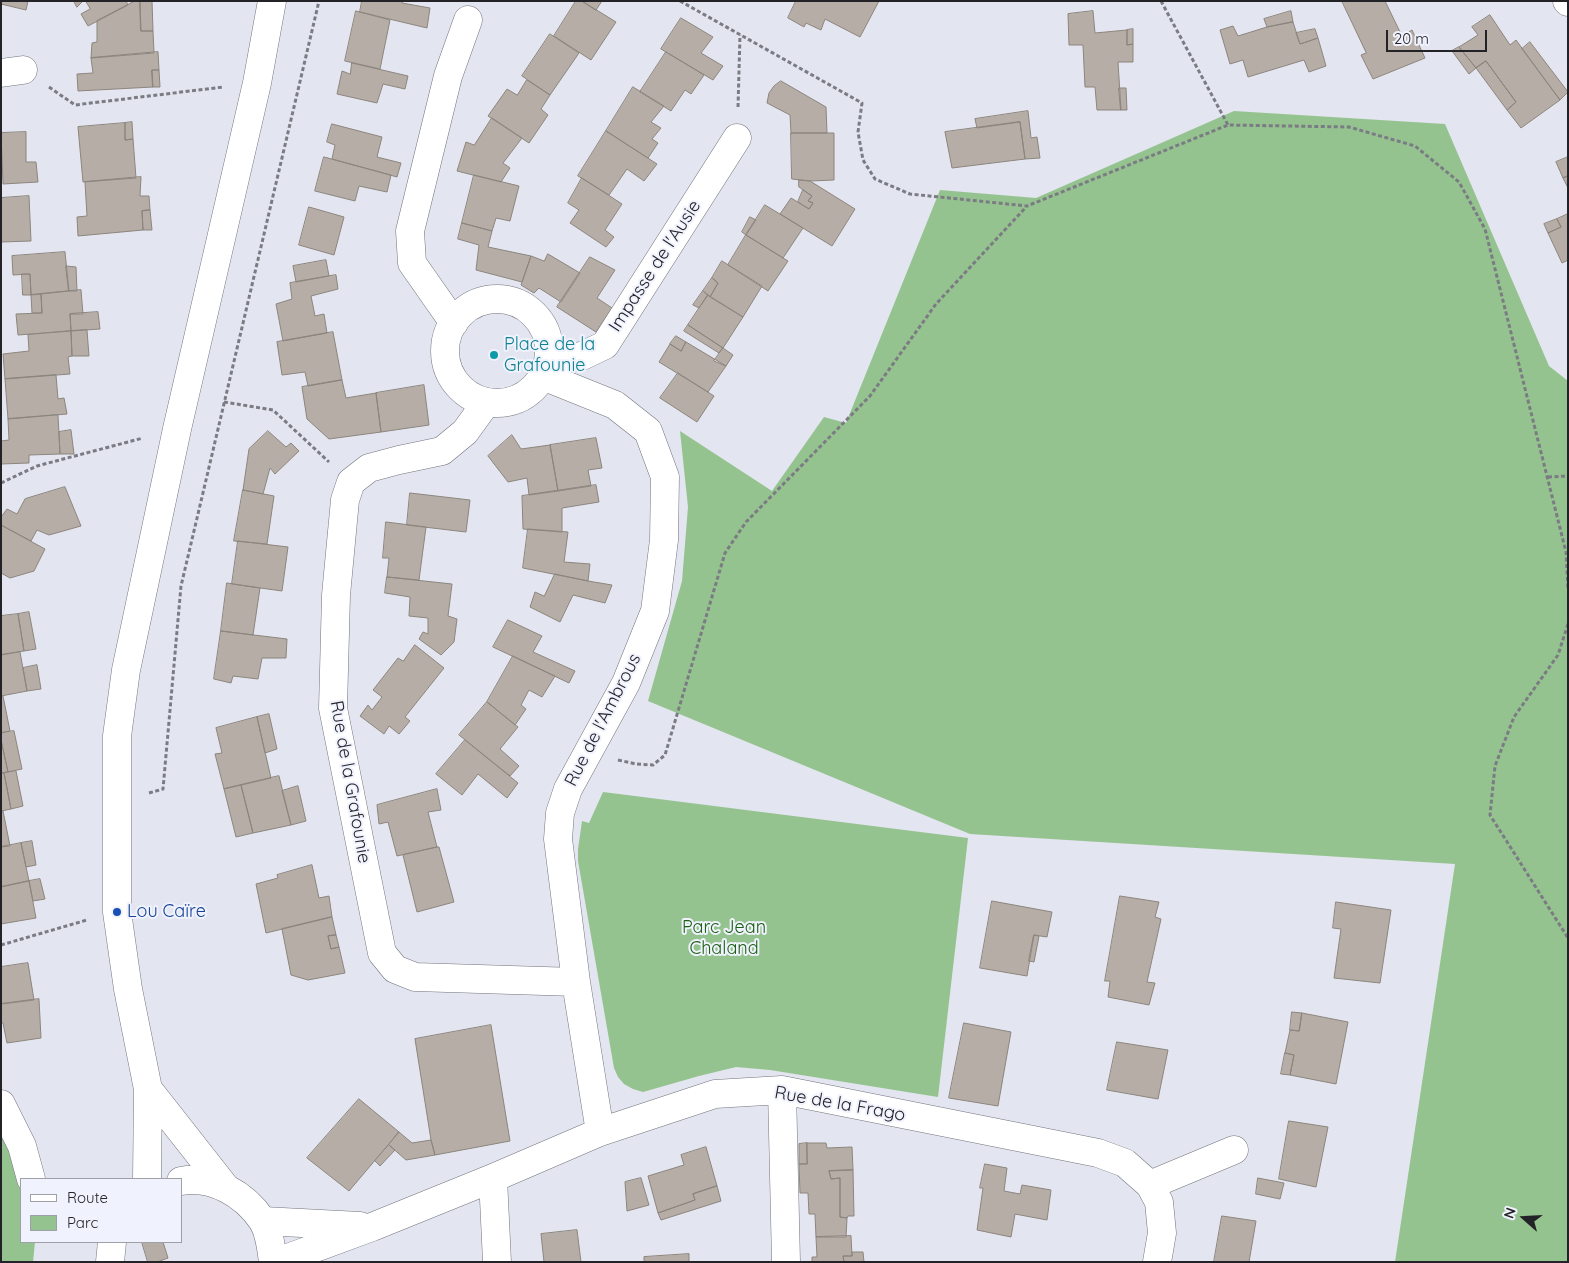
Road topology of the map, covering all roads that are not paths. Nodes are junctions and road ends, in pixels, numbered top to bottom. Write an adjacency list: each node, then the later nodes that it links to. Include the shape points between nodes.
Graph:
1 (272, 1): 8 (street, via 257,83 177,429 126,670 117,736 117,912)
2 (468, 20): 4 (street, via 448,76 410,231 412,263)
3 (737, 138): 5 (street, Impasse de l'Ausie, via 605,345)
4 (454, 323): 5 (street, via 465,310 481,301 499,299 516,302 532,312 542,325 548,342); 6 (street, via 446,338 445,355 449,371 471,396)
5 (546, 368): 6 (street, via 533,389 519,399 503,403); 7 (street, Rue de l'Ambrous, via 615,405 648,431 665,477 664,540 654,611 626,682 568,789 560,814 558,839)
6 (486, 402): 7 (street, Rue de la Grafounie, via 465,432 442,451 369,468 351,482 345,500 336,595 333,708 382,953 395,969 415,977)
7 (576, 982): 11 (street, Rue de l'Ambrous)
8 (148, 1090): 14 (street); 18 (street)
9 (782, 1090): 11 (street, Rue de la Frago, via 715,1094); 17 (street, Rue de la Frago, via 1098,1153 1125,1163); 25 (street)
10 (1, 1104): 13 (street, via 22,1146)
11 (600, 1132): 15 (street, Rue de la Frago)
12 (1234, 1150): 17 (street)
13 (31, 1178)
14 (147, 1178)
15 (493, 1178): 20 (street, Rue de la Frago); 24 (street)
16 (182, 1181): 18 (street, via 205,1181)
17 (1150, 1185): 26 (street, Rue de la Frago, via 1159,1202 1162,1233)
18 (225, 1187): 19 (street, via 246,1201)
19 (263, 1221): 20 (street); 23 (street)
20 (372, 1227): 23 (street, Rue de la Frago)
21 (112, 1243): 22 (street)
22 (110, 1262)
23 (275, 1262)
24 (497, 1262)
25 (786, 1262)
26 (1158, 1262)

